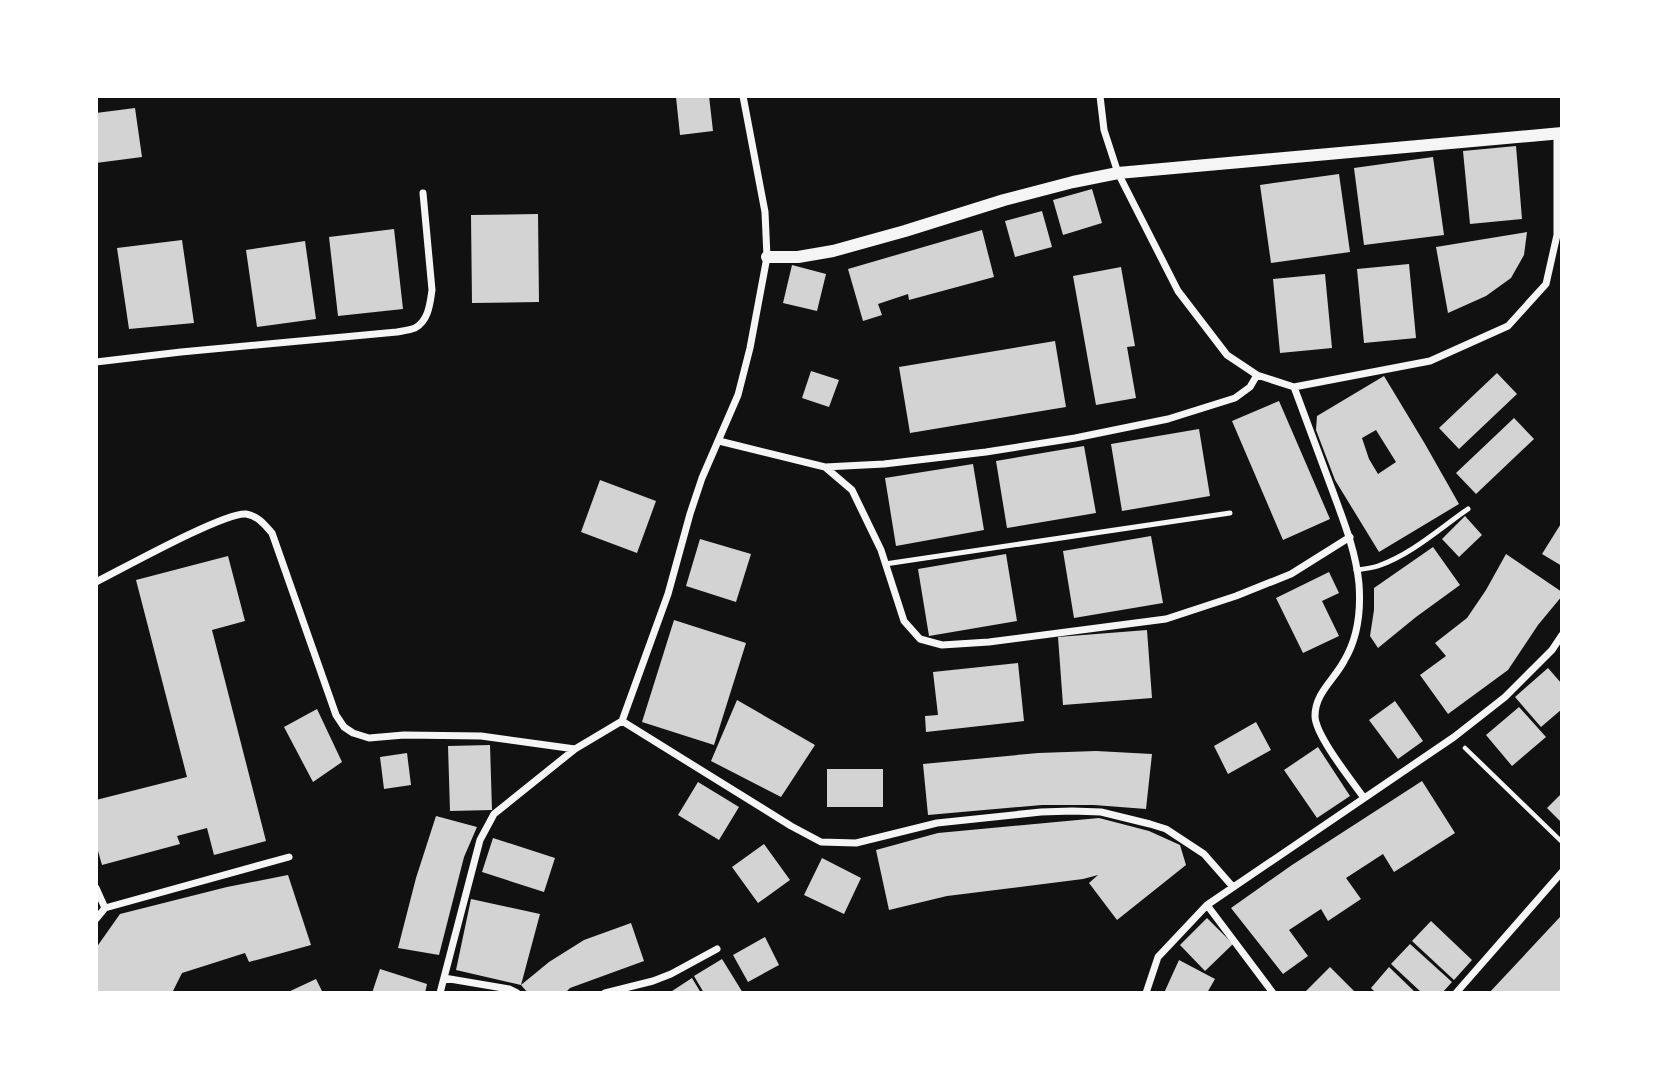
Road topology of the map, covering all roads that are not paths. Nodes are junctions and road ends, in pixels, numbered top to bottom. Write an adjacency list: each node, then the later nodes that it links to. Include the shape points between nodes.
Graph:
1 (743, 96): 7 (street, via 765,212)
2 (1100, 96): 4 (street, via 1104,130)
3 (1559, 133): 4 (street); 6 (street)
4 (1118, 173): 7 (street, via 1004,200 833,251); 9 (street, via 1178,291 1227,355)
5 (423, 193): 8 (street, via 432,289 426,318 415,328)
6 (1560, 234): 10 (street, via 1546,284 1507,326 1430,361)
7 (766, 257): 11 (street, via 738,395)
8 (96, 362)
9 (1257, 375): 10 (street); 12 (street, via 1236,398 1168,419 986,452)
10 (1294, 387): 15 (street)
11 (719, 441): 12 (street); 20 (street, via 702,478 668,594)
12 (825, 467): 16 (street, via 852,490)
13 (1468, 509): 17 (lane, via 1397,557)
14 (1230, 513): 16 (lane)
15 (1350, 537): 16 (street, via 1291,574 1166,619 942,645 920,639 904,621); 17 (street)
16 (885, 564)
17 (1356, 570): 22 (street, via 1360,611 1355,636 1344,662 1318,698 1315,718 1323,738)
18 (96, 582): 21 (street, via 212,523 248,514 260,519 272,533 344,727 369,738 481,736)
19 (1562, 635): 22 (street, via 1505,697)
20 (622, 721): 21 (street); 25 (street, via 821,842 856,843 937,824 1041,812 1101,812 1166,829 1204,854)
21 (575, 749): 31 (street, via 495,814 480,840)
22 (1364, 798): 25 (street)
23 (289, 858): 28 (street)
24 (1562, 872): 37 (street)
25 (1233, 887): 27 (street)
26 (96, 888): 28 (street)
27 (1207, 905): 35 (street, via 1158,957); 36 (street)
28 (105, 908): 29 (street)
29 (96, 919)
30 (717, 949): 34 (street, via 671,974)
31 (444, 978): 32 (street); 33 (street)
32 (440, 993)
33 (517, 993)
34 (605, 993)
35 (1146, 993)
36 (1273, 993)
37 (1456, 993)

